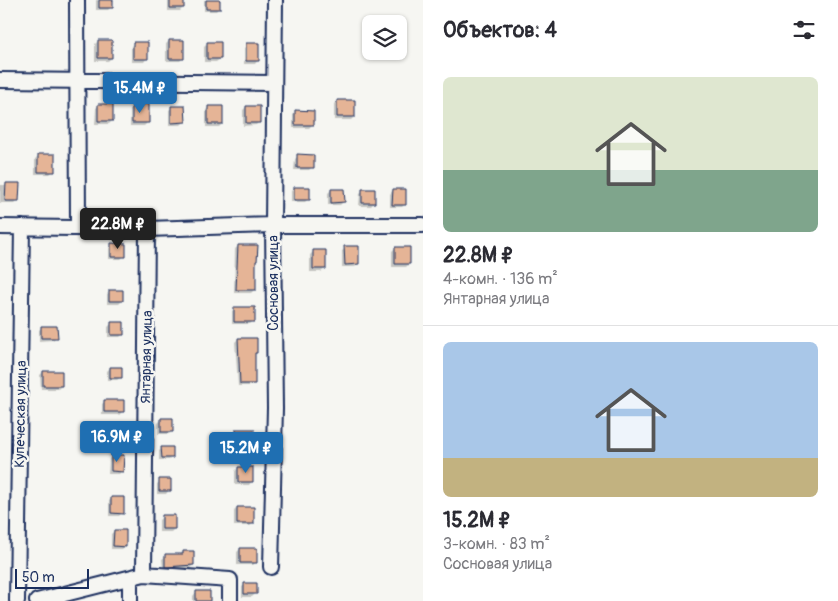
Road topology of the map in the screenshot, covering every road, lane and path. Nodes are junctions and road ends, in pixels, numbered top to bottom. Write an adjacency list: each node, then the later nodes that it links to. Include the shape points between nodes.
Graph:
1 (77, 0): 4 (street)
2 (275, 0): 5 (street, Сосновая улица)
3 (0, 80): 4 (street)
4 (77, 81): 5 (street); 10 (street)
5 (274, 84): 6 (street, Сосновая улица)
6 (273, 225): 7 (street); 11 (street); 12 (street, Сосновая улица, via 275,408)
7 (423, 225)
8 (0, 227): 9 (street)
9 (22, 227): 10 (street); 15 (street, Купеческая улица)
10 (78, 228): 11 (street)
11 (147, 229): 13 (street, Янтарная улица)
12 (270, 566)
13 (144, 574): 14 (street); 18 (street, via 230,580)
14 (130, 579): 16 (street); 17 (street)
15 (17, 601)
16 (37, 601)
17 (130, 601)
18 (230, 601)

